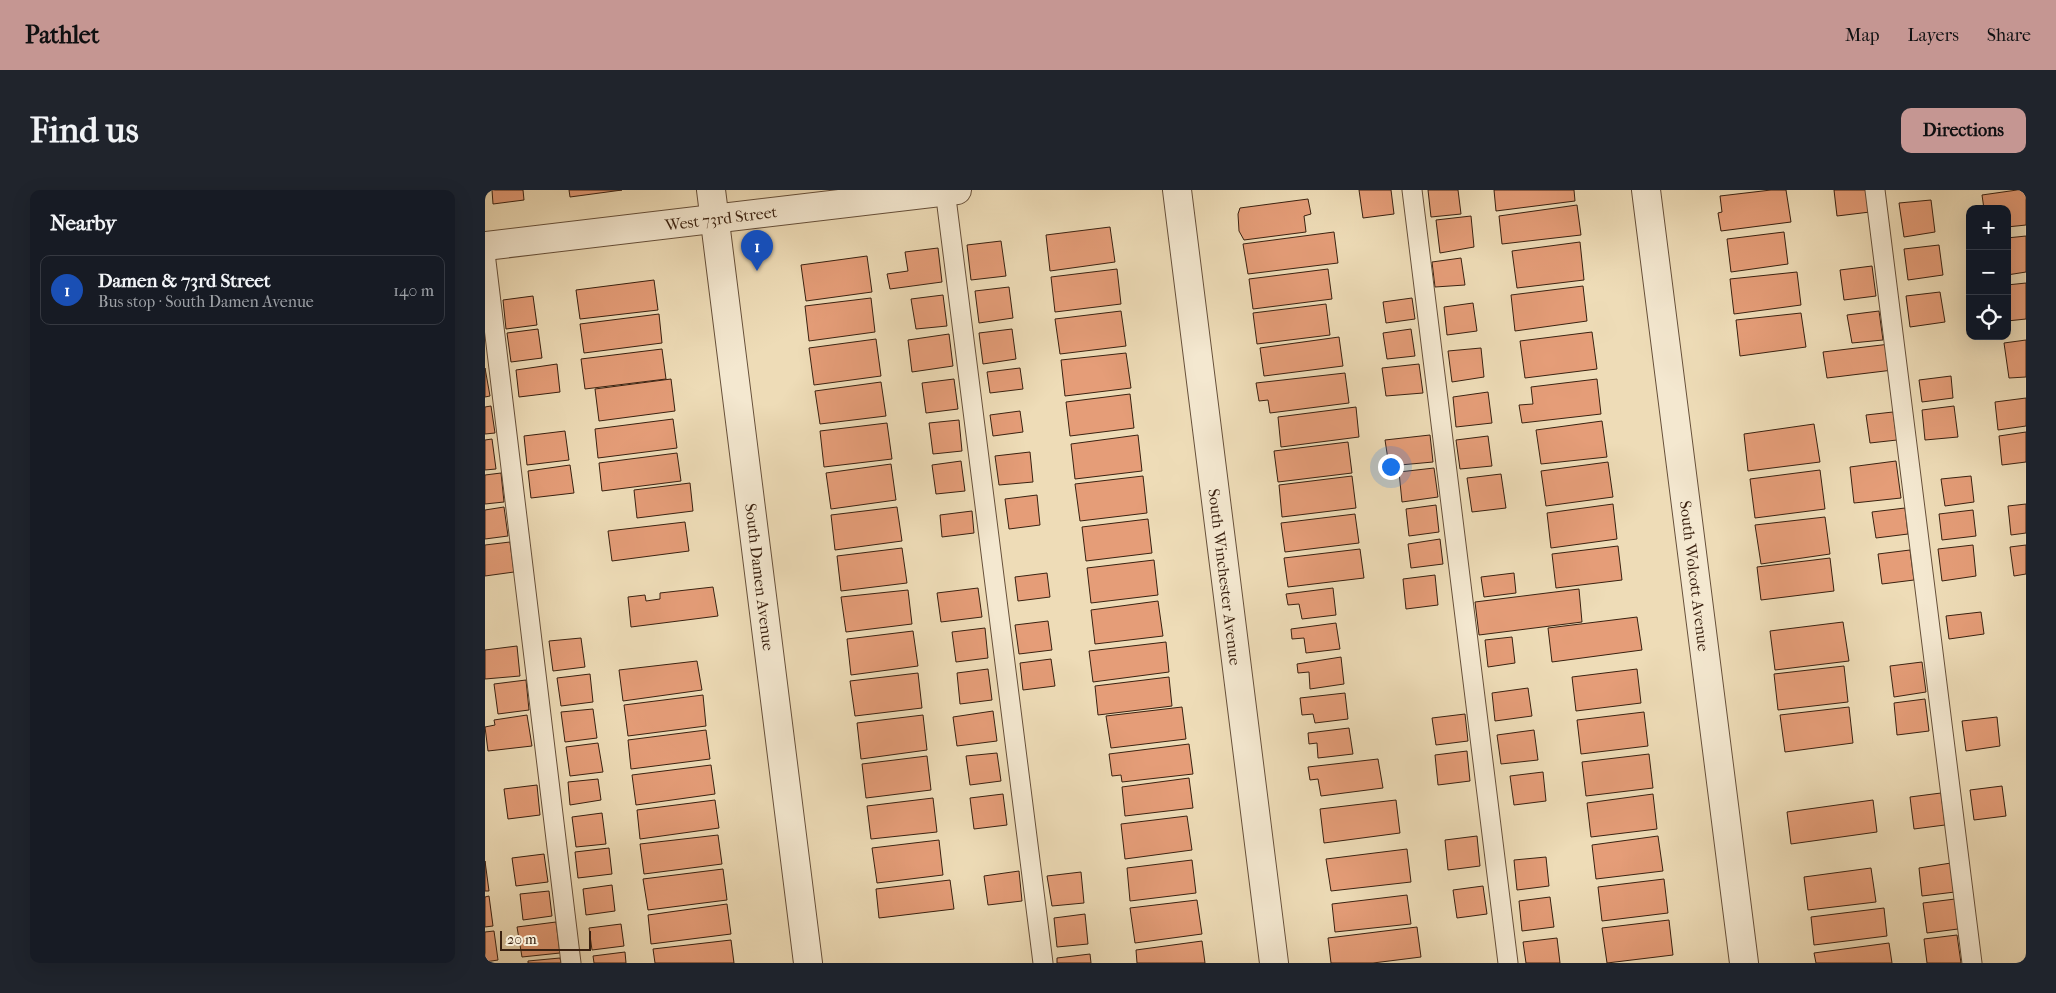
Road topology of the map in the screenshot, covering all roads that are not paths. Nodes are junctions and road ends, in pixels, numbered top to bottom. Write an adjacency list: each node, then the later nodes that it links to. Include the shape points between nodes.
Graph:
1 (711, 190): 7 (street, South Damen Avenue)
2 (949, 190): 7 (street, West 73rd Street); 12 (lane)
3 (1177, 190): 13 (street, South Winchester Avenue)
4 (1412, 190): 14 (lane)
5 (1646, 190): 15 (street, South Wolcott Avenue)
6 (1875, 190): 16 (lane)
7 (715, 219): 8 (street, West 73rd Street); 11 (street, South Damen Avenue)
8 (485, 246)
9 (485, 253): 10 (lane)
10 (571, 963)
11 (808, 963)
12 (1043, 963)
13 (1274, 963)
14 (1508, 963)
15 (1744, 963)
16 (1972, 963)

